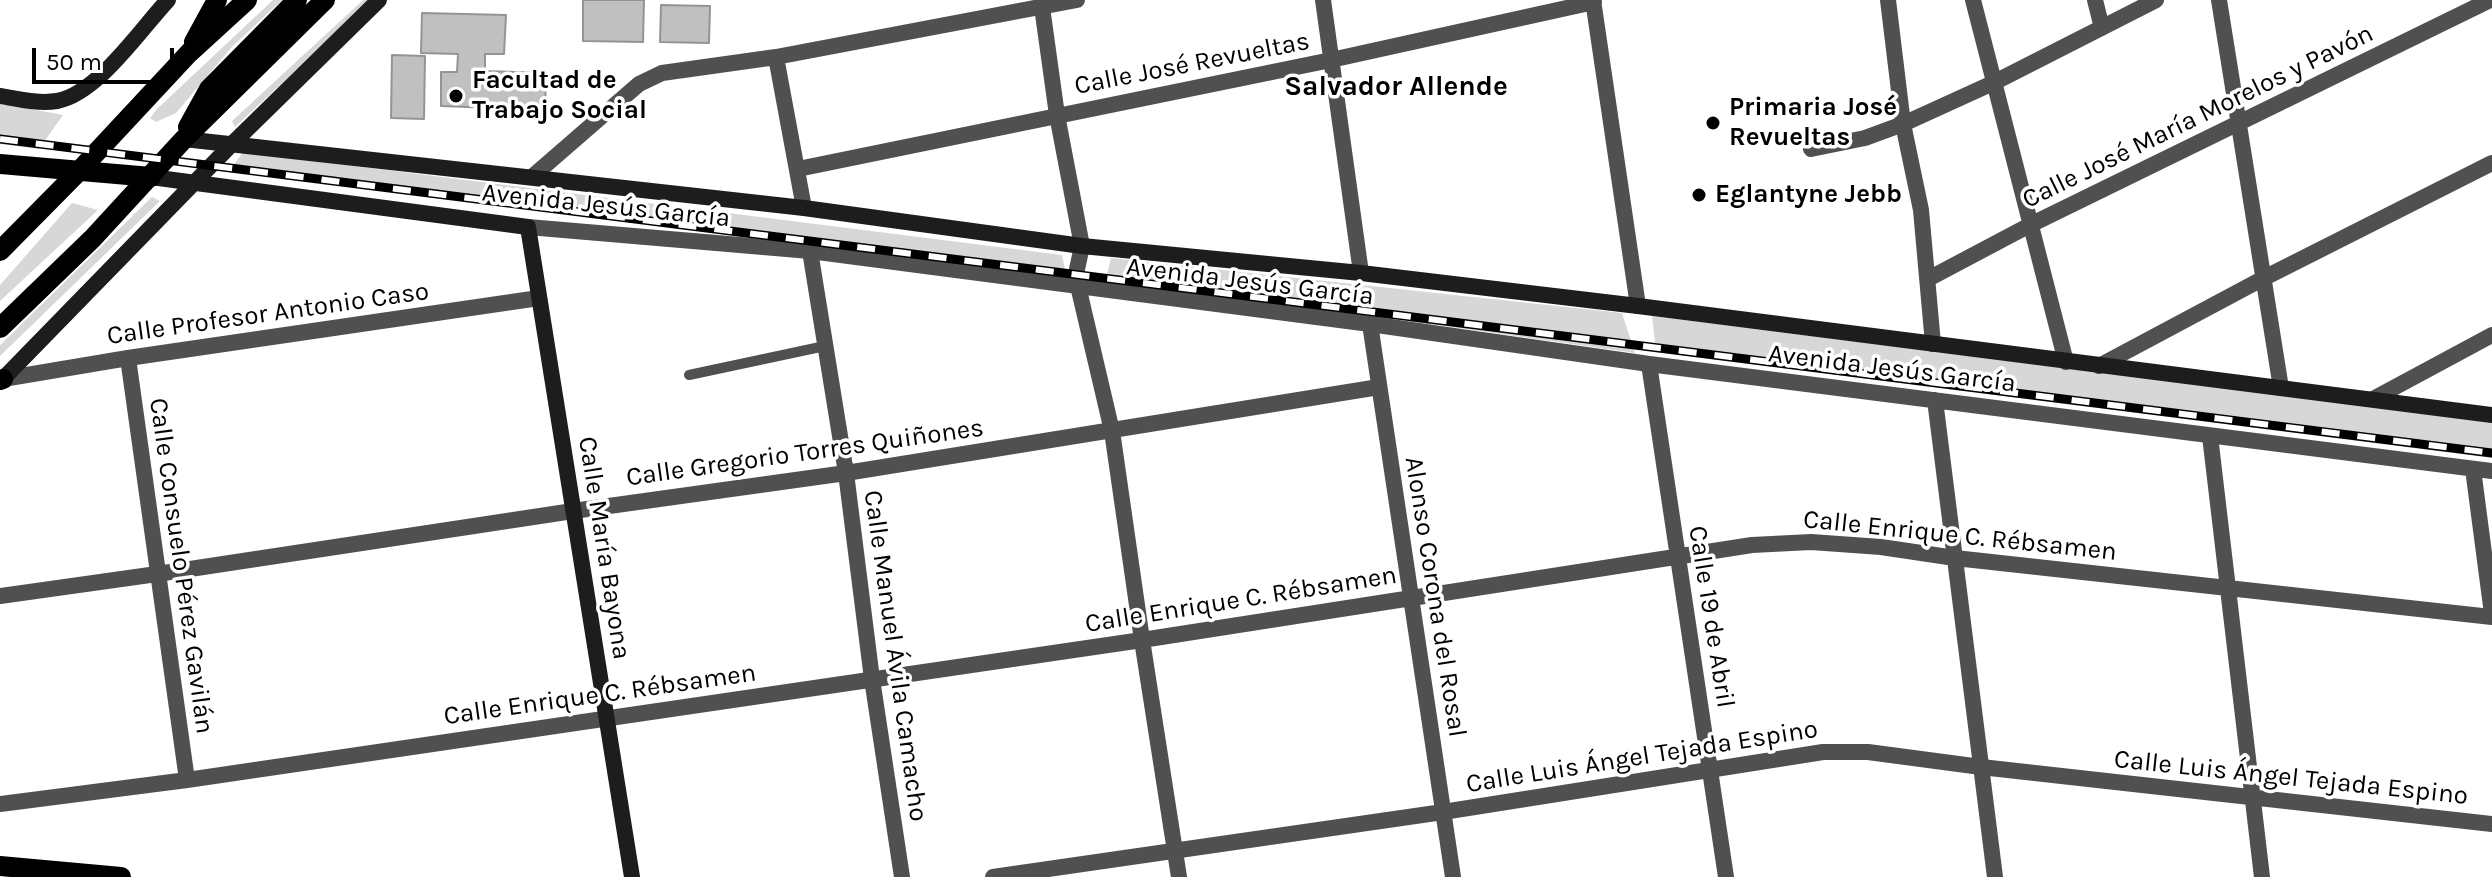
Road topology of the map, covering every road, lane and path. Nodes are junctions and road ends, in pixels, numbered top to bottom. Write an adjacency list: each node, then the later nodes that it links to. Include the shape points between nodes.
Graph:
1 (217, 0): 18 (main road)
2 (247, 0): 18 (main road)
3 (297, 0): 26 (main road, via 209,89)
4 (325, 0): 26 (main road)
5 (379, 0): 27 (street)
6 (1077, 0): 16 (street)
7 (1323, 0): 20 (street)
8 (1888, 0): 24 (street)
9 (1973, 0): 21 (street)
10 (2095, 0): 17 (street)
11 (2156, 0): 17 (street)
12 (2219, 0): 25 (street)
13 (2490, 0): 25 (street, Calle José María Morelos y Pavón)
14 (164, 1): 22 (street, via 80,93 36,101)
15 (1593, 1): 20 (street, Calle José Revueltas); 47 (street)
16 (1042, 7): 19 (street); 23 (street)
17 (2102, 28): 21 (street)
18 (189, 53): 32 (main road)
19 (776, 57): 31 (street); 33 (street, via 650,77)
20 (1331, 60): 23 (street, Calle José Revueltas); 42 (street)
21 (1993, 83): 24 (street); 37 (street)
22 (0, 96)
23 (1057, 115): 31 (street, Calle José Revueltas); 39 (street)
24 (1903, 124): 28 (street); 44 (street, via 1921,210)
25 (2238, 125): 37 (street, Calle José María Morelos y Pavón); 43 (street)
26 (184, 139): 27 (street, Avenida Jesús García); 34 (main road)
27 (232, 144): 33 (street, Avenida Jesús García); 35 (street)
28 (1811, 149)
29 (2492, 163): 43 (street)
30 (0, 164): 32 (main road, Avenida Jesús García)
31 (798, 169): 36 (street)
32 (79, 171): 34 (main road, Avenida Jesús García); 40 (main road)
33 (533, 176): 36 (street, Avenida Jesús García)
34 (151, 177): 35 (street, Avenida Jesús García); 49 (main road)
35 (194, 183): 38 (street, Avenida Jesús García); 58 (street)
36 (804, 208): 39 (street, Avenida Jesús García)
37 (2030, 225): 44 (street, Calle José María Morelos y Pavón); 54 (street)
38 (528, 227): 41 (street, Avenida Jesús García); 46 (street, Calle María Bayona)
39 (1082, 246): 42 (street, Avenida Jesús García); 45 (street)
40 (0, 251)
41 (810, 251): 45 (street, Avenida Jesús García); 52 (street, Calle Manuel Ávila Camacho)
42 (1361, 273): 47 (street, Avenida Jesús García)
43 (2264, 278): 56 (street); 60 (street)
44 (1928, 279): 51 (street)
45 (1078, 286): 48 (street, Avenida Jesús García); 64 (street)
46 (539, 298): 53 (street, Calle Profesor Antonio Caso); 69 (street, Calle María Bayona)
47 (1638, 306): 51 (street, Avenida Jesús García)
48 (1370, 324): 55 (street, Avenida Jesús García); 59 (street, Alonso Corona del Rosal)
49 (0, 328)
50 (2492, 335): 61 (street)
51 (1933, 344): 54 (street, Avenida Jesús García)
52 (825, 346): 57 (lane); 68 (street, Calle Manuel Ávila Camacho)
53 (128, 358): 58 (street, Calle Profesor Antonio Caso); 72 (street, Calle Consuelo Pérez Gavilán)
54 (2066, 362): 56 (street, Avenida Jesús García)
55 (1649, 364): 62 (street, Avenida Jesús García); 70 (street, Calle 19 de Abril)
56 (2099, 366): 60 (street, Avenida Jesús García)
57 (689, 375)
58 (1, 381)
59 (1379, 387): 64 (street, Calle Gregorio Torres Quiñones); 75 (street, Alonso Corona del Rosal)
60 (2281, 388): 61 (street, Avenida Jesús García)
61 (2373, 399): 63 (street, Avenida Jesús García)
62 (1935, 400): 65 (street, Avenida Jesús García); 71 (street)
63 (2492, 415)
64 (1112, 431): 68 (street, Calle Gregorio Torres Quiñones); 77 (street)
65 (2210, 436): 66 (street, Avenida Jesús García); 73 (street)
66 (2473, 469): 67 (street, Avenida Jesús García); 76 (street)
67 (2492, 471)
68 (846, 473): 69 (street, Calle Gregorio Torres Quiñones); 78 (street, Calle Manuel Ávila Camacho)
69 (573, 511): 72 (street, Calle Gregorio Torres Quiñones); 79 (street, Calle María Bayona)
70 (1678, 556): 71 (street, Calle Enrique C. Rébsamen, via 1811,542); 75 (street, Calle Enrique C. Rébsamen); 81 (street, Calle 19 de Abril)
71 (1955, 558): 73 (street, Calle Enrique C. Rébsamen); 80 (street)
72 (157, 574): 74 (street, Calle Gregorio Torres Quiñones); 82 (street, Calle Consuelo Pérez Gavilán)
73 (2228, 588): 76 (street, Calle Enrique C. Rébsamen); 83 (street)
74 (0, 596)
75 (1411, 598): 77 (street, Calle Enrique C. Rébsamen); 85 (street, Alonso Corona del Rosal)
76 (2492, 616)
77 (1142, 640): 78 (street, Calle Enrique C. Rébsamen); 87 (street)
78 (872, 679): 79 (street, Calle Enrique C. Rébsamen); 91 (street, Calle Manuel Ávila Camacho)
79 (607, 718): 82 (street, Calle Enrique C. Rébsamen); 90 (street, Calle María Bayona)
80 (1981, 767): 81 (street, Calle Luis Ángel Tejada Espino, via 1868,752 1823,752); 83 (street, Calle Luis Ángel Tejada Espino); 96 (street)
81 (1710, 769): 85 (street, Calle Luis Ángel Tejada Espino); 95 (street, Calle 19 de Abril)
82 (187, 780): 84 (street, Calle Enrique C. Rébsamen)
83 (2253, 799): 86 (street, Calle Luis Ángel Tejada Espino); 97 (street)
84 (0, 804)
85 (1443, 812): 87 (street, Calle Luis Ángel Tejada Espino); 94 (street, Alonso Corona del Rosal)
86 (2492, 824)
87 (1175, 851): 92 (street, Calle Luis Ángel Tejada Espino); 93 (street)
88 (0, 866): 89 (main road)
89 (121, 877)
90 (632, 877)
91 (902, 877)
92 (993, 877)
93 (1179, 877)
94 (1453, 877)
95 (1726, 877)
96 (1995, 877)
97 (2262, 877)

